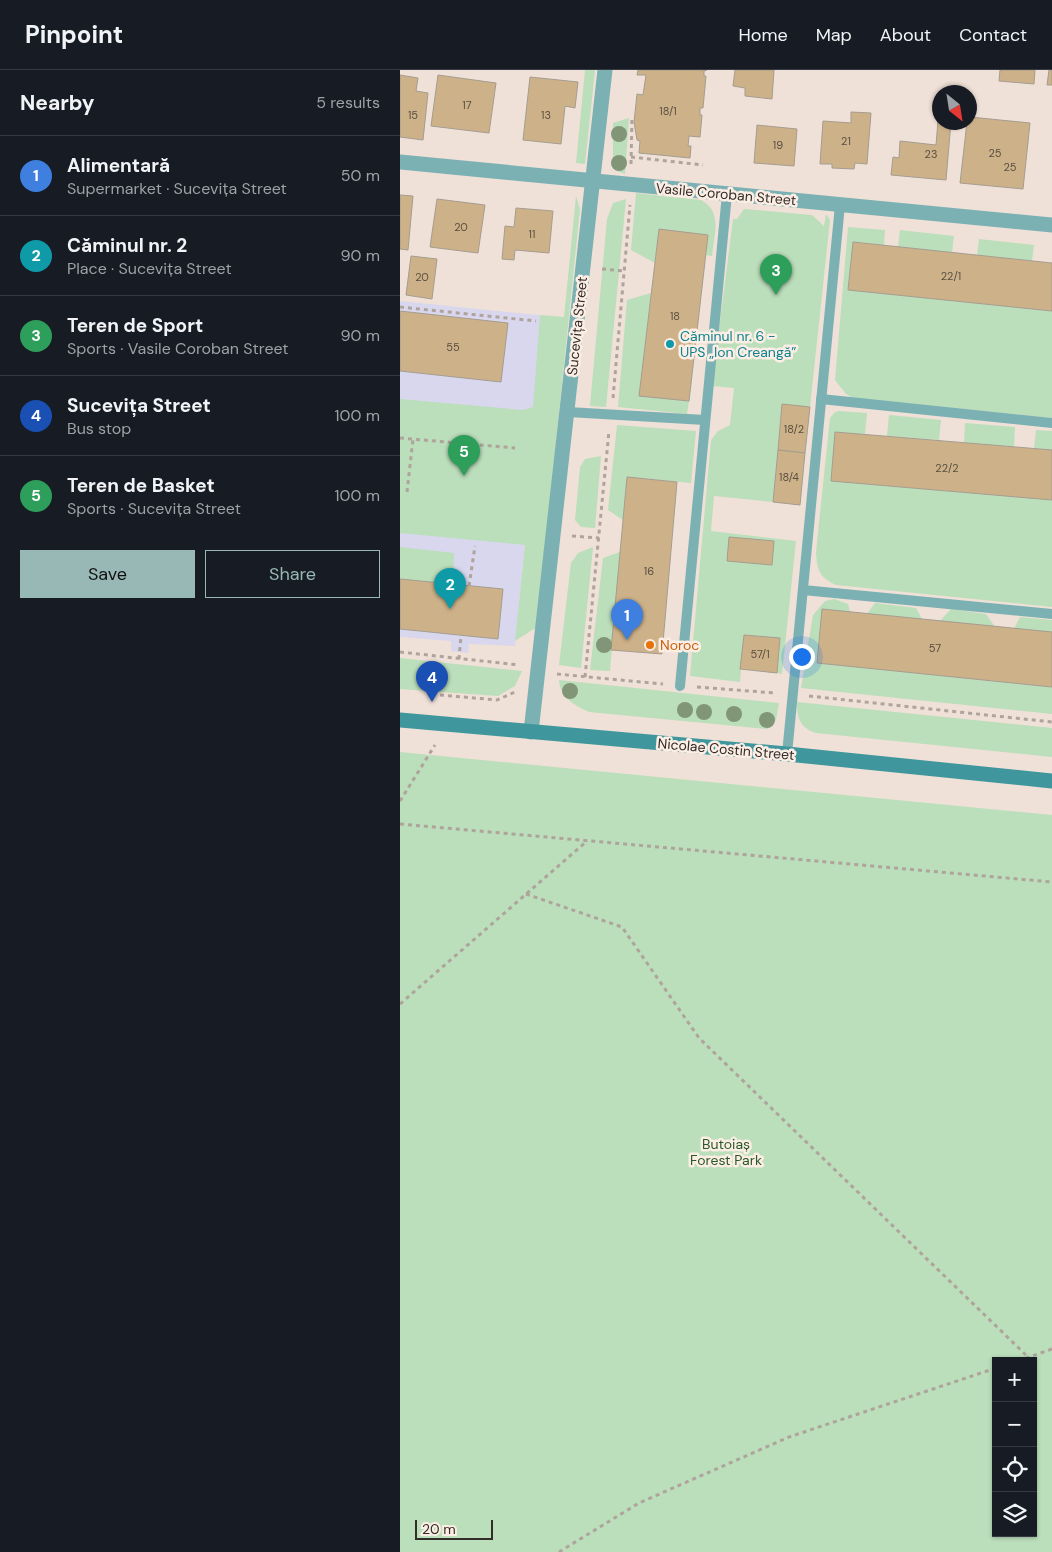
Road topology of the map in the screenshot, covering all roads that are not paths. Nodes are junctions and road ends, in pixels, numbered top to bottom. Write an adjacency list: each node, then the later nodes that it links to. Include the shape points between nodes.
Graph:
1 (605, 70): 3 (street, Sucevița Street)
2 (400, 162): 3 (street, Vasile Coroban Street)
3 (594, 182): 4 (street, Vasile Coroban Street); 8 (street, Sucevița Street)
4 (727, 194): 5 (street, Vasile Coroban Street); 9 (lane)
5 (840, 205): 6 (street, Vasile Coroban Street); 7 (lane)
6 (1052, 226)
7 (821, 399): 10 (lane); 11 (lane)
8 (568, 412): 9 (lane); 15 (street, Sucevița Street)
9 (705, 420): 13 (lane)
10 (1052, 423)
11 (803, 590): 12 (lane); 16 (lane)
12 (1052, 614)
13 (680, 686)
14 (400, 720): 15 (main road, Nicolae Costin Street)
15 (531, 732): 16 (main road, Nicolae Costin Street)
16 (787, 754): 17 (main road, Nicolae Costin Street)
17 (1052, 781)

